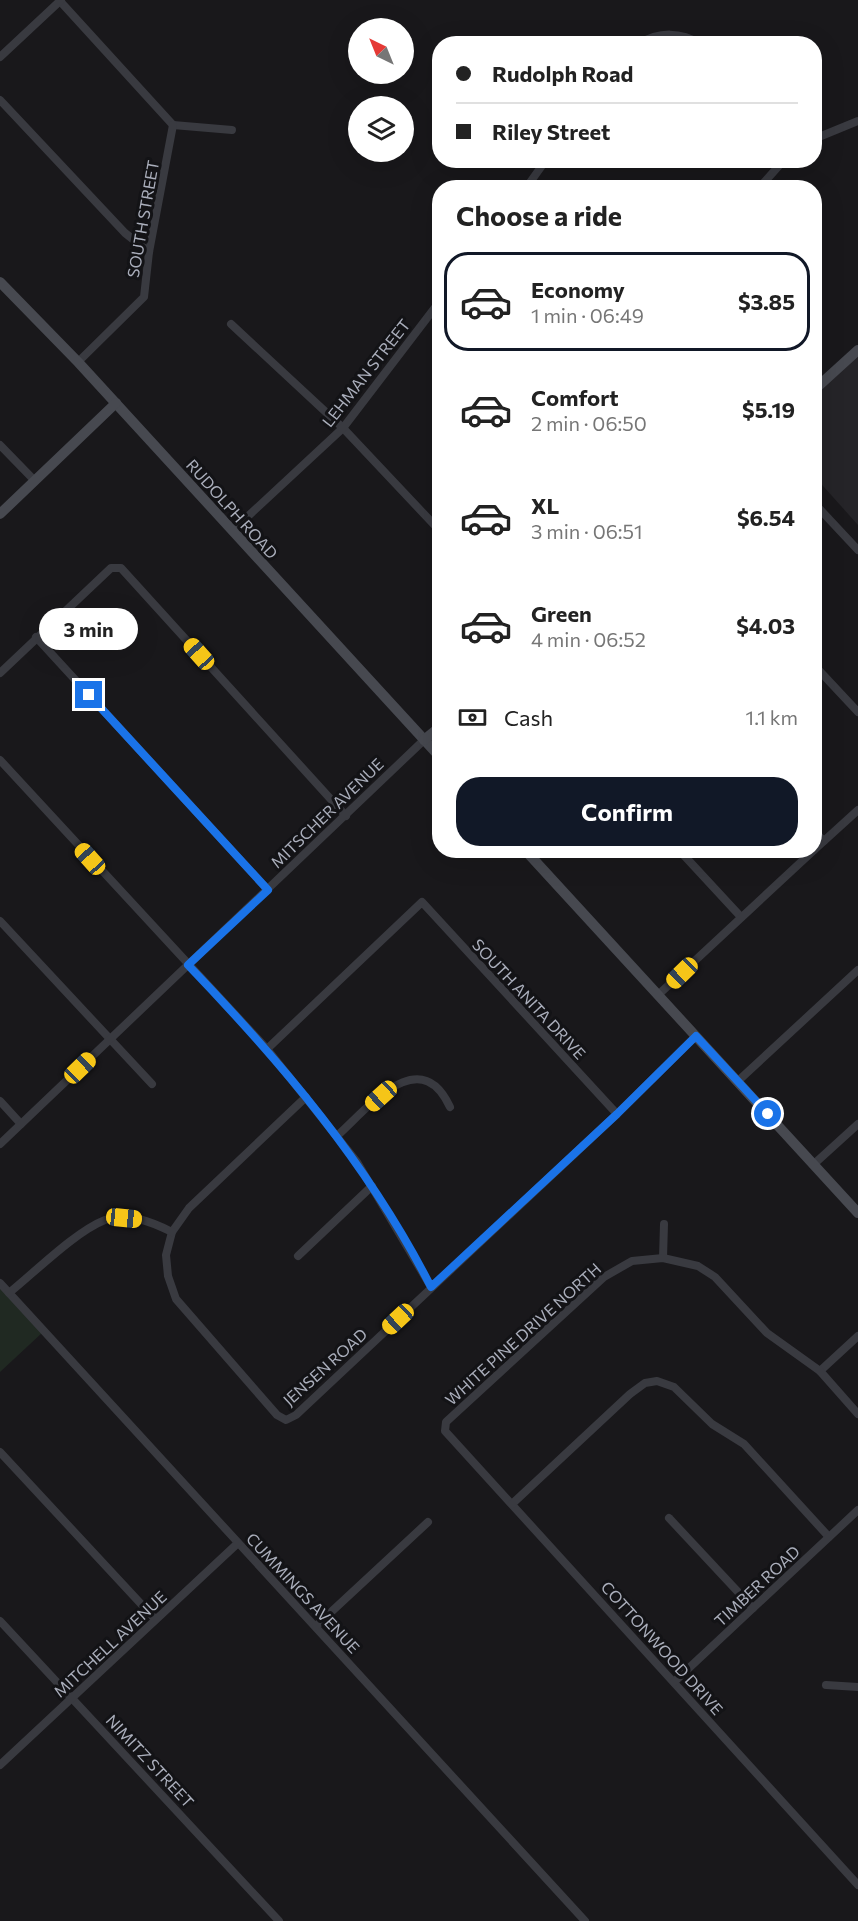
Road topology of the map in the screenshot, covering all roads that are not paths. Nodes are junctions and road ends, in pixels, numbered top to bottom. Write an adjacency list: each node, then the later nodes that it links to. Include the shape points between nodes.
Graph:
1 (60, 0): 4 (street); 7 (street)
2 (656, 36): 3 (street)
3 (683, 36)
4 (0, 57)
5 (0, 100): 12 (street, via 125,233)
6 (858, 121): 9 (street)
7 (173, 125): 8 (street); 12 (street, SOUTH STREET)
8 (232, 130)
9 (822, 136)
10 (777, 168): 11 (street)
11 (766, 180)
12 (149, 252): 17 (street, SOUTH STREET, via 144,297)
13 (0, 282): 17 (street, RUDOLPH ROAD)
14 (432, 311): 20 (street, LEHMAN STREET)
15 (231, 324): 20 (street)
16 (858, 350): 18 (street)
17 (78, 362): 19 (street, RUDOLPH ROAD)
18 (822, 383)
19 (116, 403): 22 (street); 26 (street, RUDOLPH ROAD)
20 (343, 428): 25 (street); 26 (street, LEHMAN STREET)
21 (0, 445): 22 (street)
22 (35, 481): 24 (street)
23 (822, 512): 27 (street)
24 (0, 514)
25 (432, 523)
26 (231, 531): 33 (street, RUDOLPH ROAD)
27 (858, 550)
28 (36, 637): 29 (street); 37 (street, via 111,567 121,568); 42 (street)
29 (0, 673)
30 (822, 674): 31 (street)
31 (858, 712)
32 (432, 734): 33 (street, MITSCHER AVENUE)
33 (424, 740): 34 (street, RUDOLPH ROAD); 37 (street, MITSCHER AVENUE)
34 (432, 748)
35 (0, 760): 45 (street)
36 (858, 810): 38 (street)
37 (346, 816): 42 (street, MITSCHER AVENUE)
38 (824, 841)
39 (532, 858): 47 (street)
40 (686, 858): 43 (street)
41 (805, 858): 43 (street)
42 (268, 890): 45 (street, MITSCHER AVENUE)
43 (741, 917): 47 (street)
44 (0, 921): 49 (street)
45 (188, 965): 49 (street, MITSCHER AVENUE); 50 (street)
46 (858, 970): 51 (street)
47 (658, 995): 48 (street)
48 (696, 1036): 51 (street); 56 (street, JENSEN ROAD)
49 (110, 1040): 52 (street); 57 (street, MITSCHER AVENUE)
50 (267, 1049): 53 (street); 56 (street, SOUTH ANITA DRIVE, via 422,902)
51 (738, 1081): 61 (street)
52 (152, 1084)
53 (306, 1096): 59 (street); 65 (street, via 189,1208)
54 (0, 1101): 57 (street)
55 (450, 1107): 59 (street, via 436,1086 425,1080 404,1080)
56 (617, 1114): 69 (street, JENSEN ROAD)
57 (21, 1124): 60 (street, MITSCHER AVENUE)
58 (858, 1124): 61 (street)
59 (338, 1135): 62 (street)
60 (0, 1144)
61 (813, 1164): 63 (street)
62 (372, 1186): 66 (street); 69 (street)
63 (858, 1213)
64 (664, 1224): 67 (street)
65 (172, 1232): 69 (street, JENSEN ROAD, via 166,1256 176,1299 277,1415 286,1420 296,1415); 70 (street, via 147,1220 106,1220 83,1233)
66 (298, 1256)
67 (663, 1258): 72 (street, WHITE PINE DRIVE NORTH, via 698,1266 715,1277 767,1333); 74 (street, WHITE PINE DRIVE NORTH, via 633,1261 604,1277 446,1422)
68 (0, 1283): 70 (street, CUMMINGS AVENUE)
69 (431, 1287)
70 (9, 1293): 81 (street, CUMMINGS AVENUE)
71 (858, 1336): 72 (street)
72 (820, 1371): 73 (street, WHITE PINE DRIVE NORTH)
73 (858, 1414)
74 (445, 1431): 76 (street, COTTONWOOD DRIVE)
75 (0, 1452): 83 (street)
76 (512, 1504): 80 (street, via 630,1394 645,1383 657,1381 674,1387 712,1424 744,1444); 86 (street, COTTONWOOD DRIVE)
77 (858, 1510): 80 (street, TIMBER ROAD)
78 (669, 1518): 82 (street)
79 (428, 1522): 85 (street)
80 (829, 1537): 82 (street, TIMBER ROAD)
81 (238, 1543): 83 (street, MITCHELL AVENUE); 85 (street, CUMMINGS AVENUE)
82 (753, 1608): 86 (street, TIMBER ROAD)
83 (155, 1619): 89 (street, MITCHELL AVENUE)
84 (0, 1621): 89 (street, NIMITZ STREET)
85 (316, 1626): 93 (street, CUMMINGS AVENUE)
86 (674, 1682): 91 (street, COTTONWOOD DRIVE)
87 (826, 1684): 88 (street)
88 (858, 1687)
89 (73, 1698): 90 (street, MITCHELL AVENUE); 92 (street, NIMITZ STREET)
90 (0, 1765)
91 (858, 1885)
92 (279, 1921)
93 (585, 1921)

